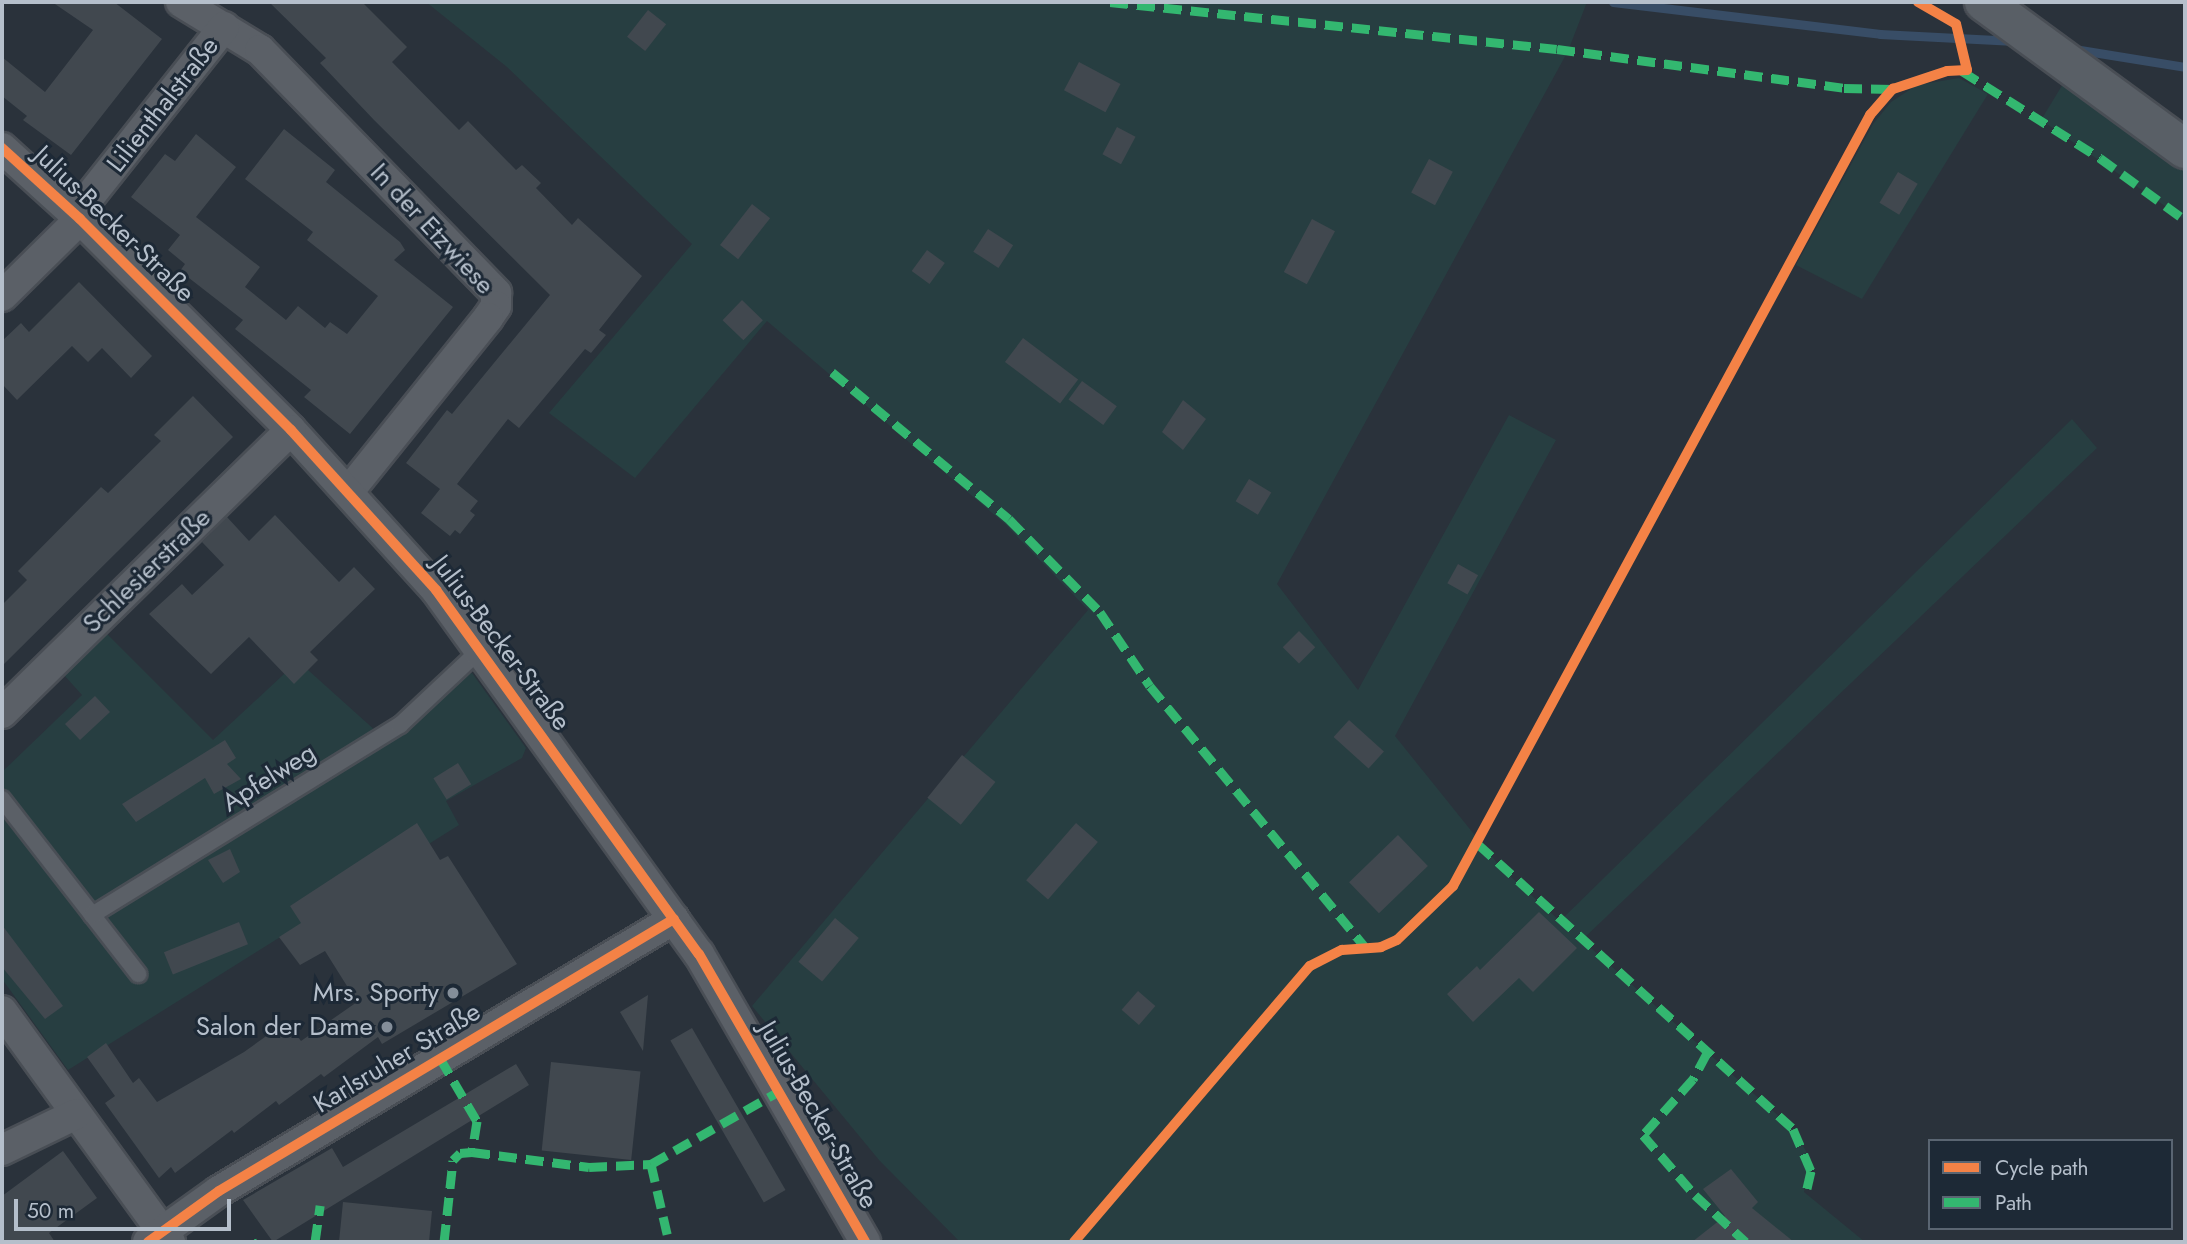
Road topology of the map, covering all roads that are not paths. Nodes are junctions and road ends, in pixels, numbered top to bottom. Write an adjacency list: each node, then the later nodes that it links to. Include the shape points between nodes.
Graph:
1 (181, 2): 3 (street, In der Etzwiese)
2 (1984, 2): 5 (main road)
3 (225, 27): 6 (street, Lilienthalstraße); 9 (street, In der Etzwiese, via 267,57 496,293 496,306 488,318)
4 (2, 148): 6 (street, Julius-Becker-Straße)
5 (2185, 149)
6 (78, 217): 7 (street, Lilienthalstraße); 8 (street, Julius-Becker-Straße)
7 (2, 296)
8 (291, 430): 9 (street, Julius-Becker-Straße); 11 (street, Schlesierstraße)
9 (348, 492): 10 (street, Julius-Becker-Straße, via 419,570)
10 (470, 659): 13 (lane, Apfelweg, via 400,725); 14 (street, Julius-Becker-Straße)
11 (2, 713)
12 (2, 799): 13 (lane)
13 (92, 915): 15 (lane)
14 (674, 919): 19 (street, Karlsruher Straße, via 231,1184); 20 (street, Julius-Becker-Straße, via 699,954)
15 (138, 974)
16 (2, 1011): 17 (street)
17 (76, 1114): 18 (street); 19 (street)
18 (2, 1150)
19 (160, 1239)
20 (865, 1242)

